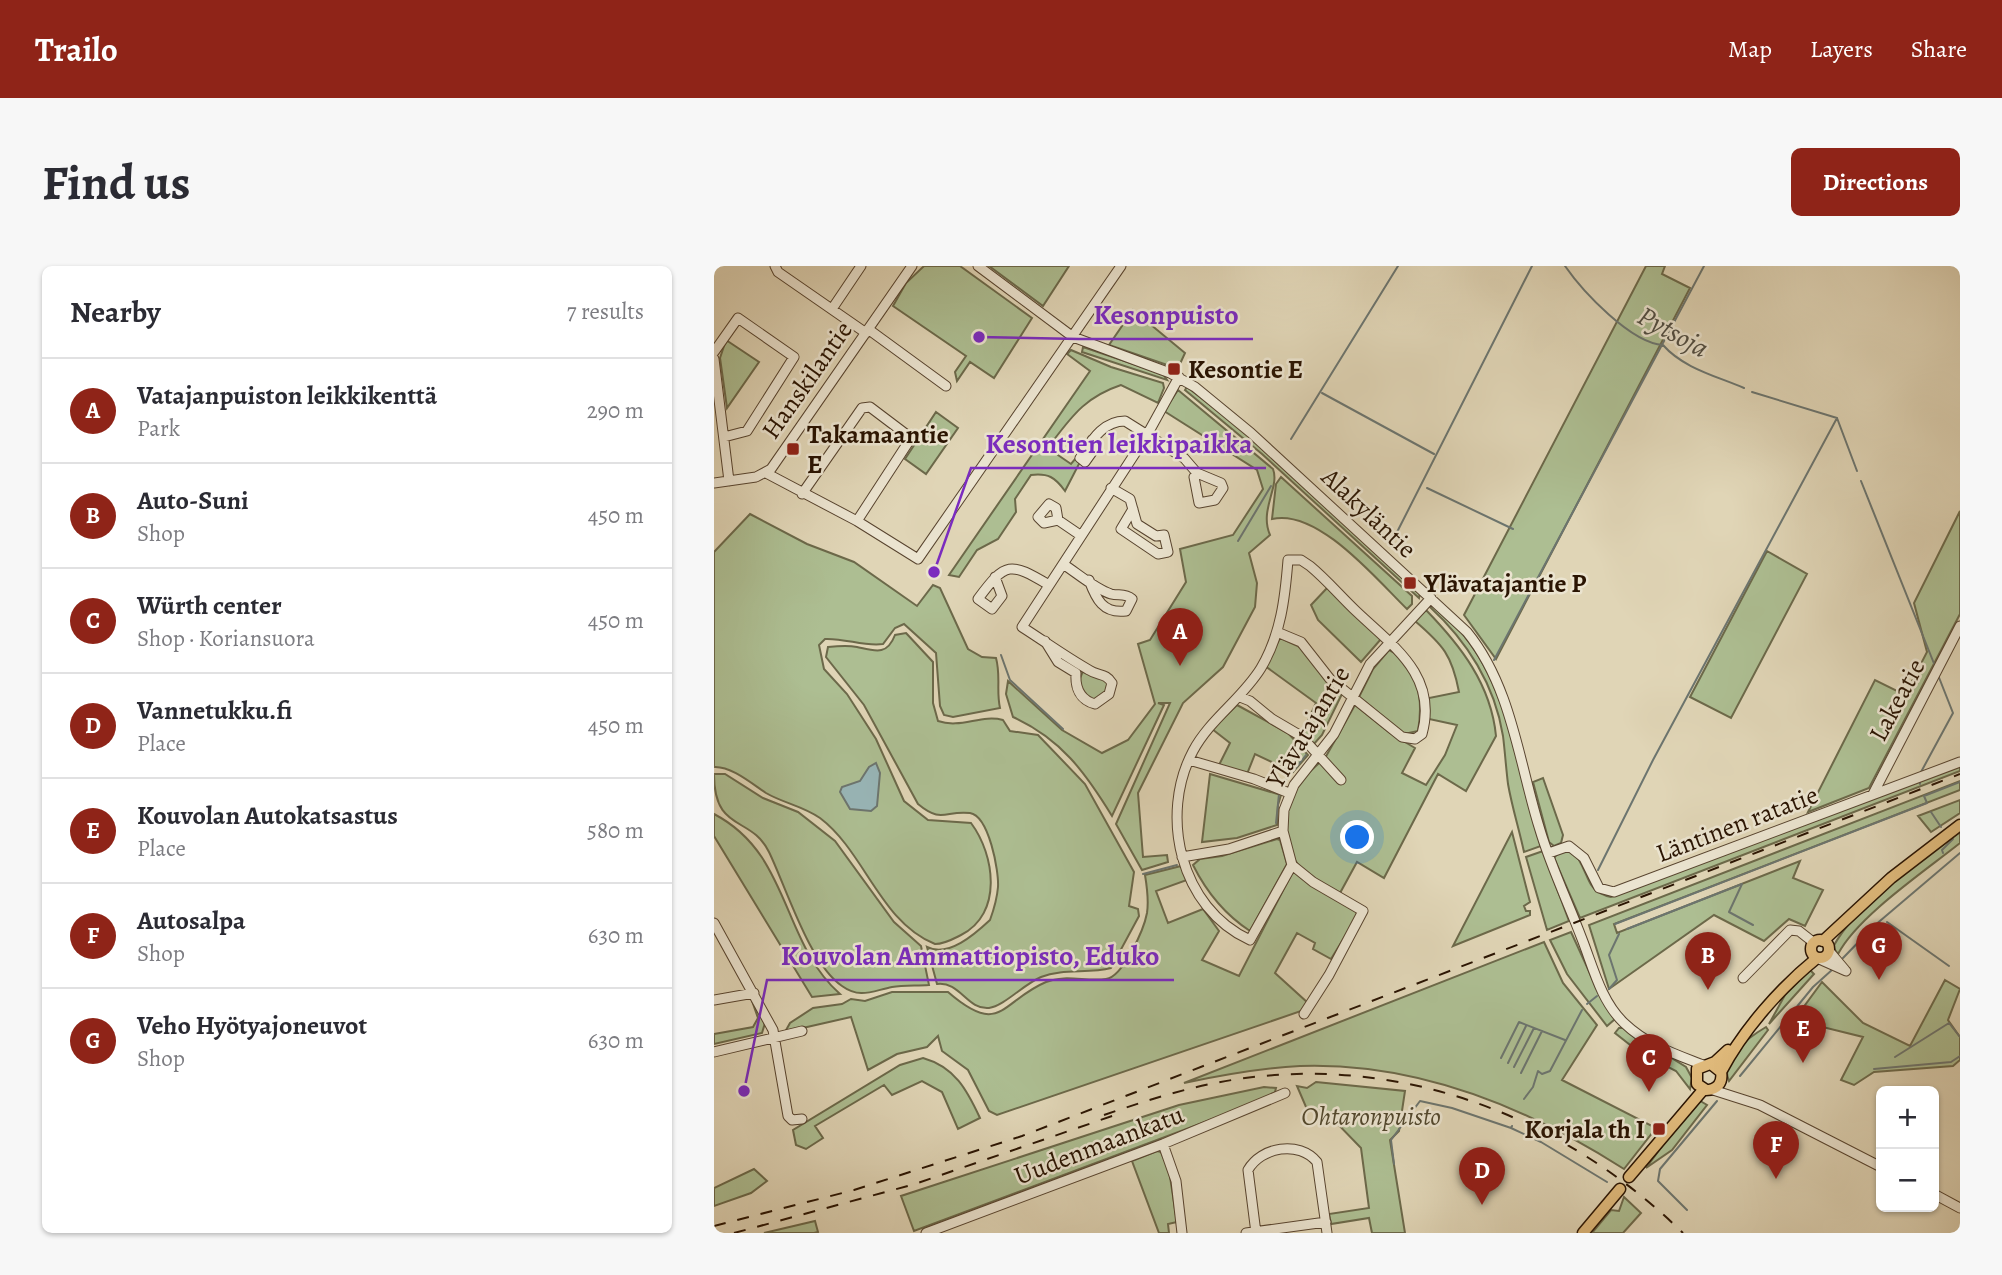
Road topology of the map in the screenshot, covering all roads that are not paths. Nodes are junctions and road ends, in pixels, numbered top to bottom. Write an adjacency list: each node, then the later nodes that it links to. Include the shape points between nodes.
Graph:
1 (775, 266): 6 (street)
2 (861, 266): 6 (street)
3 (912, 266): 7 (street, Hanskilantie)
4 (978, 266): 8 (street, Alakyläntie)
5 (1121, 266): 8 (street)
6 (832, 309): 7 (street)
7 (867, 331): 12 (street); 16 (street, Hanskilantie)
8 (1073, 337): 11 (street, Alakyläntie); 24 (street, via 918,559)
9 (714, 352): 14 (street, via 738,318 794,357 747,431)
10 (714, 359): 14 (street)
11 (1179, 377): 13 (street); 30 (street, Alakyläntie, via 1230,415)
12 (946, 386)
13 (1147, 435): 15 (street, via 1117,421); 17 (street, via 1184,458); 20 (street)
14 (724, 437): 18 (street)
15 (1092, 440)
16 (766, 473): 18 (street, Hanskilantie); 21 (street)
17 (1197, 473)
18 (729, 481): 19 (street, Hanskilantie)
19 (714, 483)
20 (1111, 488): 22 (street, via 1130,499); 25 (street)
21 (802, 494): 24 (street); 24 (street, via 862,408 870,407 911,439)
22 (1133, 509): 22 (street, via 1137,524 1156,536 1164,535 1168,552 1158,554 1121,529)
23 (1058, 520): 25 (street)
24 (857, 521)
25 (1080, 535): 26 (street)
26 (1063, 564): 28 (street); 29 (street)
27 (995, 577): 29 (street, via 1020,567)
28 (1089, 580): 28 (street, via 1111,594 1132,599 1126,611 1115,612 1097,602)
29 (1049, 585): 34 (street, via 1022,627)
30 (1431, 598): 33 (street, Ylävatajantie); 45 (street, Alakyläntie, via 1467,632 1490,671 1521,753)
31 (1960, 626): 42 (street, Lakeatie)
32 (1277, 632): 33 (street, via 1286,597 1288,560 1305,562); 35 (street, via 1261,668); 36 (street, via 1301,642 1330,679)
33 (1390, 642): 36 (street, Ylävatajantie, via 1370,664); 36 (street, via 1410,662 1423,686 1422,734 1411,740 1402,737)
34 (1079, 670)
35 (1240, 697): 37 (street, via 1301,736); 38 (street, via 1206,733)
36 (1352, 697): 37 (street, Ylävatajantie)
37 (1318, 756): 40 (street); 41 (street, Ylävatajantie)
38 (1189, 760): 41 (street); 46 (street, via 1176,812)
39 (1960, 762): 42 (street, Läntinen ratatie)
40 (1341, 780)
41 (1289, 793): 44 (street, Ylävatajantie)
42 (1873, 794): 45 (street, Läntinen ratatie, via 1614,892 1600,888 1584,858 1569,846)
43 (1960, 825): 49 (main road, via 1891,878)
44 (1283, 831): 46 (street, via 1229,849); 47 (street, Ylävatajantie)
45 (1549, 853): 58 (street, Alakyläntie, via 1611,1007 1633,1031)
46 (1182, 857): 47 (street, via 1211,911 1250,940)
47 (1292, 865): 53 (street, via 1363,911)
48 (714, 923): 51 (street)
49 (1820, 950): 50 (street, via 1799,931 1788,931); 55 (main road)
50 (1743, 978)
51 (754, 993): 52 (street); 56 (street)
52 (714, 1000)
53 (1304, 1014)
54 (802, 1031): 56 (street)
55 (1745, 1035): 59 (main road); 60 (main road)
56 (775, 1038): 57 (street); 65 (street, via 786,1110 792,1120)
57 (714, 1052)
58 (1670, 1053): 59 (street, Alakyläntie); 61 (street, Alakyläntie, via 1689,1067)
59 (1707, 1065): 60 (main road); 61 (main road)
60 (1721, 1073): 62 (main road, via 1719,1085); 64 (street, via 1729,1086)
61 (1695, 1078): 62 (main road); 66 (main road)
62 (1708, 1090): 64 (street); 66 (main road)
63 (1285, 1093): 67 (street, Uudenmaankatu)
64 (1760, 1105): 68 (street)
65 (802, 1119)
66 (1676, 1121): 69 (main road)
67 (1163, 1144): 74 (street, Uudenmaankatu); 75 (street, via 1176,1181)
68 (1876, 1164)
69 (1629, 1177)
70 (1620, 1189): 78 (main road)
71 (1939, 1197): 72 (street)
72 (1960, 1208)
73 (1326, 1222): 76 (street); 76 (street, via 1314,1158 1298,1149 1273,1151 1258,1157 1248,1170); 77 (street)
74 (926, 1233)
75 (1182, 1233)
76 (1252, 1233)
77 (1327, 1233)
78 (1583, 1233)

